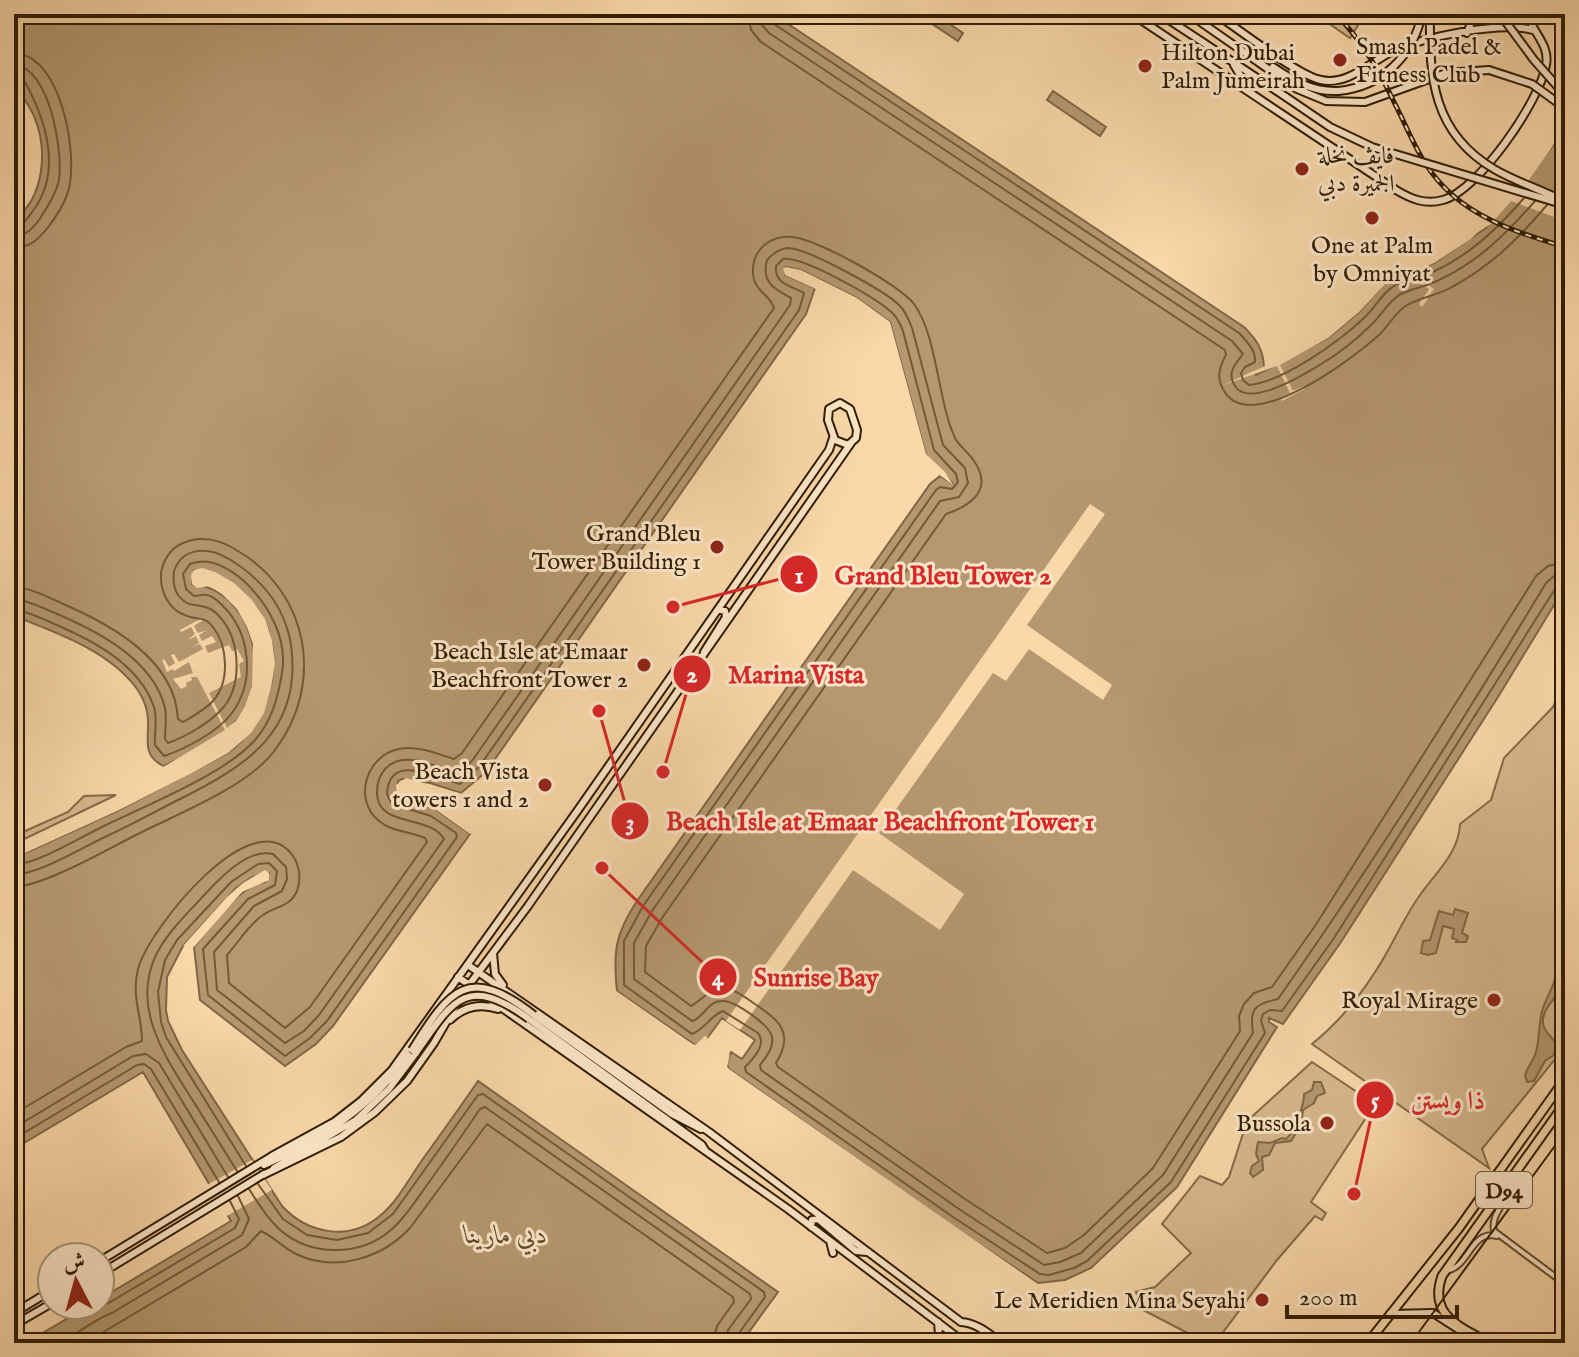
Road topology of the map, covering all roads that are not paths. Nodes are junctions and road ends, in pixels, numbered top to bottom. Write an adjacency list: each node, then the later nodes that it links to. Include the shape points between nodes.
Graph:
1 (1132, 14): 14 (street)
2 (1160, 14): 12 (street)
3 (1189, 14): 13 (street)
4 (1216, 14): 11 (street, via 1308,75 1330,82 1413,43)
5 (1422, 14): 13 (street, bridge, via 1414,40 1392,68 1371,83 1338,91 1303,85)
6 (1430, 14): 17 (street, bridge, via 1431,78 1455,134 1493,168)
7 (1471, 14): 11 (street)
8 (1500, 14): 15 (street, bridge)
9 (1528, 14): 10 (street)
10 (1533, 30): 11 (street, via 1506,26); 14 (street, via 1547,59 1530,101 1482,171 1443,200 1424,202 1405,195)
11 (1467, 33)
12 (1232, 62): 14 (street); 17 (street, bridge, via 1330,127 1372,147)
13 (1258, 62): 16 (street, bridge, via 1303,93 1341,103 1373,100 1446,73 1489,70 1532,84)
14 (1253, 95)
15 (1565, 95)
16 (1565, 108)
17 (1565, 204)
18 (833, 438): 19 (street); 19 (street, via 828,413 832,406 844,404 857,430); 20 (street)
19 (851, 443): 21 (street)
20 (815, 471): 21 (street, via 824,476); 23 (street)
21 (815, 496): 27 (street)
22 (741, 565): 23 (street)
23 (741, 576): 24 (street)
24 (718, 609): 25 (street); 27 (street, via 726,617)
25 (706, 627): 26 (street); 28 (street)
26 (695, 630)
27 (705, 655): 29 (street)
28 (595, 786): 29 (street, via 606,784 593,804); 31 (street)
29 (596, 808): 30 (street)
30 (493, 953): 32 (street); 35 (street, via 496,978)
31 (468, 965): 32 (street); 33 (street)
32 (479, 973): 34 (street); 35 (street)
33 (458, 977): 34 (street); 50 (street, via 369,1094 334,1122)
34 (469, 985): 36 (street); 38 (street)
35 (518, 998): 39 (street)
36 (505, 1011): 38 (street, via 469,1007); 44 (street)
37 (532, 1017): 41 (street, bridge, via 492,997 465,998 443,1013); 46 (street, via 694,1128); 49 (street, via 670,1119)
38 (442, 1028): 51 (street, via 407,1081 368,1119)
39 (582, 1042): 40 (street); 46 (street)
40 (592, 1042)
41 (414, 1052): 50 (street, via 349,1117); 51 (street, via 389,1089 356,1120)
42 (1565, 1079): 65 (main road, D94)
43 (604, 1089): 44 (street)
44 (616, 1089): 47 (street)
45 (1565, 1103): 52 (main road, D94)
46 (706, 1127): 57 (street)
47 (690, 1142): 48 (street); 49 (street)
48 (692, 1150)
49 (705, 1152): 53 (street)
50 (256, 1166): 56 (street)
51 (263, 1175): 59 (street)
52 (1509, 1183): 54 (street, via 1509,1193 1493,1219); 60 (main road, D94)
53 (811, 1227): 55 (street); 57 (street, via 818,1219 853,1249)
54 (1499, 1237): 60 (street, via 1480,1237 1459,1266); 61 (street)
55 (830, 1241): 58 (street); 66 (street)
56 (116, 1251)
57 (867, 1252): 71 (street, via 961,1322)
58 (833, 1253)
59 (116, 1264)
60 (1444, 1274): 73 (main road, via 1437,1290 1440,1308)
61 (1565, 1284)
62 (36, 1300): 64 (street)
63 (36, 1312): 67 (street)
64 (14, 1313)
65 (1390, 1314): 69 (main road, D94); 72 (street, via 1433,1313)
66 (938, 1322): 68 (street); 70 (street)
67 (14, 1325)
68 (939, 1335)
69 (1371, 1340)
70 (965, 1343)
71 (1002, 1343)
72 (1480, 1343)
73 (1489, 1343)

